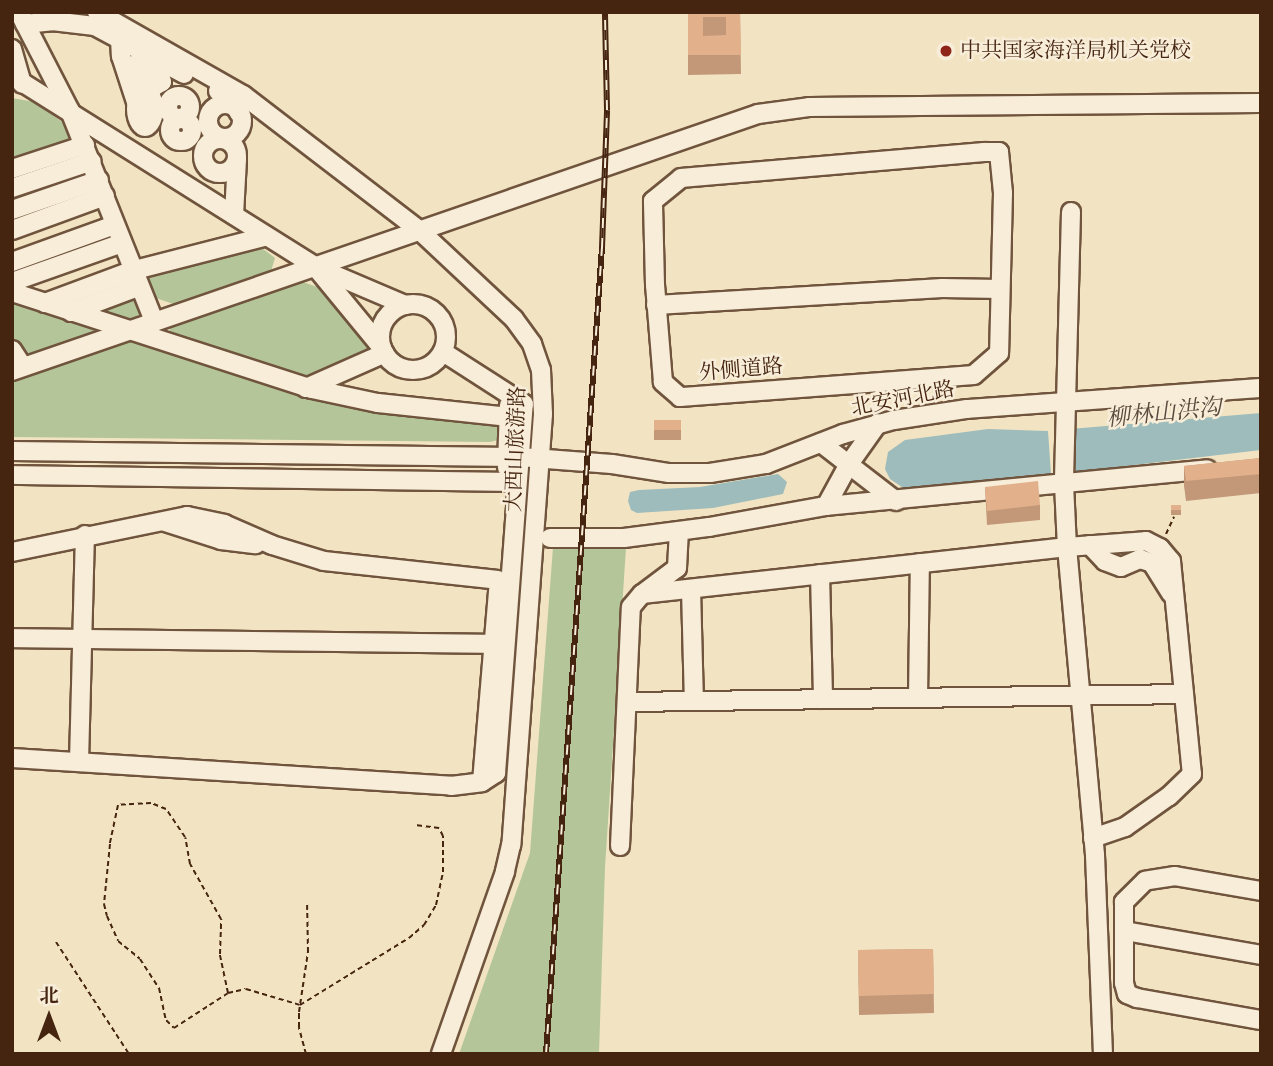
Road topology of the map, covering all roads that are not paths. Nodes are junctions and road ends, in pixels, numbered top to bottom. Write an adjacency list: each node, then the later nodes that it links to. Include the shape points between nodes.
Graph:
1 (97, 12): 23 (street, 大西山旅游路, via 243,95)
2 (22, 18): 3 (street, via 81,23); 9 (street)
3 (120, 39): 5 (street, via 142,63); 7 (street)
4 (12, 50): 6 (street)
5 (183, 73): 10 (street, via 231,98); 11 (street, via 167,106 169,113)
6 (16, 82): 9 (street)
7 (136, 102)
8 (1261, 103): 23 (street, via 809,107 758,114)
9 (70, 111): 13 (street); 20 (street)
10 (239, 113): 12 (street, via 239,130); 12 (street, via 222,104 210,114 210,129)
11 (180, 118)
12 (223, 138): 14 (street, via 235,148); 14 (street, via 204,149 206,166 227,172)
13 (89, 153): 15 (street); 16 (street); 17 (street)
14 (237, 159): 20 (street)
15 (12, 169)
16 (12, 188)
17 (102, 188): 18 (street); 21 (street); 22 (street)
18 (12, 210)
19 (1070, 212): 45 (street)
20 (234, 215): 24 (street)
21 (116, 225): 25 (street); 26 (street)
22 (12, 230)
23 (419, 230): 27 (street); 51 (street, 大西山旅游路, via 514,319 532,344 541,370)
24 (267, 236): 27 (street); 28 (street)
25 (122, 243): 28 (street); 29 (street)
26 (12, 262)
27 (316, 267): 33 (street); 36 (street); 39 (street)
28 (135, 279): 32 (street); 35 (street); 36 (street)
29 (12, 282)
30 (1000, 289): 34 (street, via 942,288); 34 (street, 外侧道路, via 999,353 974,375 680,397 663,382); 34 (street, 外侧道路, via 1003,193 999,152 681,178 653,201)
31 (12, 292): 32 (street)
32 (45, 303): 35 (street)
33 (405, 305): 39 (street, via 387,317 380,338); 40 (street, via 427,306 442,321 446,331)
34 (656, 305)
35 (71, 312): 37 (street)
36 (154, 321): 37 (street)
37 (131, 331): 41 (street); 42 (street)
38 (12, 351): 41 (street)
39 (384, 351): 40 (street, via 396,365 417,369); 42 (street)
40 (443, 352): 44 (street)
41 (18, 369)
42 (306, 388): 46 (street, via 377,403)
43 (1261, 388): 45 (street, 北安河北路)
44 (509, 395): 46 (street); 50 (street, via 524,404)
45 (1065, 402): 47 (street, 北安河北路, via 967,409); 56 (street)
46 (509, 417): 50 (street)
47 (878, 423): 48 (street, 北安河北路); 52 (street)
48 (821, 443): 51 (street, 北安河北路, via 766,464 710,473 669,473); 52 (street)
49 (12, 451): 50 (street, 北安河北路)
50 (514, 457): 51 (street, 北安河北路); 55 (street); 82 (street, via 520,538 496,773)
51 (540, 458): 89 (street, 大西山旅游路, via 511,845)
52 (849, 464): 57 (street); 58 (street)
53 (1222, 468): 56 (street)
54 (12, 475): 55 (street)
55 (505, 482): 67 (street)
56 (1064, 484): 57 (street); 63 (street)
57 (896, 501): 58 (street)
58 (826, 506): 59 (street)
59 (679, 531): 61 (street, via 624,538); 69 (street, via 677,568)
60 (85, 535): 64 (street); 67 (street, via 158,520 221,540 272,545 324,561); 72 (street)
61 (550, 538)
62 (1090, 545): 63 (street); 70 (street, via 1105,561 1121,567 1140,559 1152,563); 70 (street, via 1146,541 1160,548 1171,561)
63 (1067, 547): 65 (street); 75 (street)
64 (12, 552)
65 (920, 563): 66 (street); 76 (street)
66 (820, 574): 68 (street); 77 (street)
67 (498, 580): 73 (street)
68 (691, 589): 69 (street); 78 (street)
69 (642, 594): 79 (street, via 631,607)
70 (1175, 601): 74 (street)
71 (12, 638): 72 (street)
72 (84, 639): 73 (street); 81 (street)
73 (494, 644): 82 (street)
74 (1184, 694): 75 (street); 83 (street, via 1192,774 1125,827)
75 (1079, 696): 76 (street); 83 (street)
76 (918, 698): 77 (street)
77 (823, 699): 78 (street)
78 (694, 701): 79 (street)
79 (628, 702): 84 (street)
80 (12, 758): 81 (street)
81 (79, 762): 82 (street, via 451,786)
82 (482, 782)
83 (1093, 838): 90 (street)
84 (620, 845)
85 (1261, 891): 86 (street, via 1175,876 1145,881 1124,902)
86 (1125, 932): 87 (street); 88 (street, via 1127,994)
87 (1261, 955)
88 (1261, 1020)
89 (441, 1054)
90 (1103, 1054)

